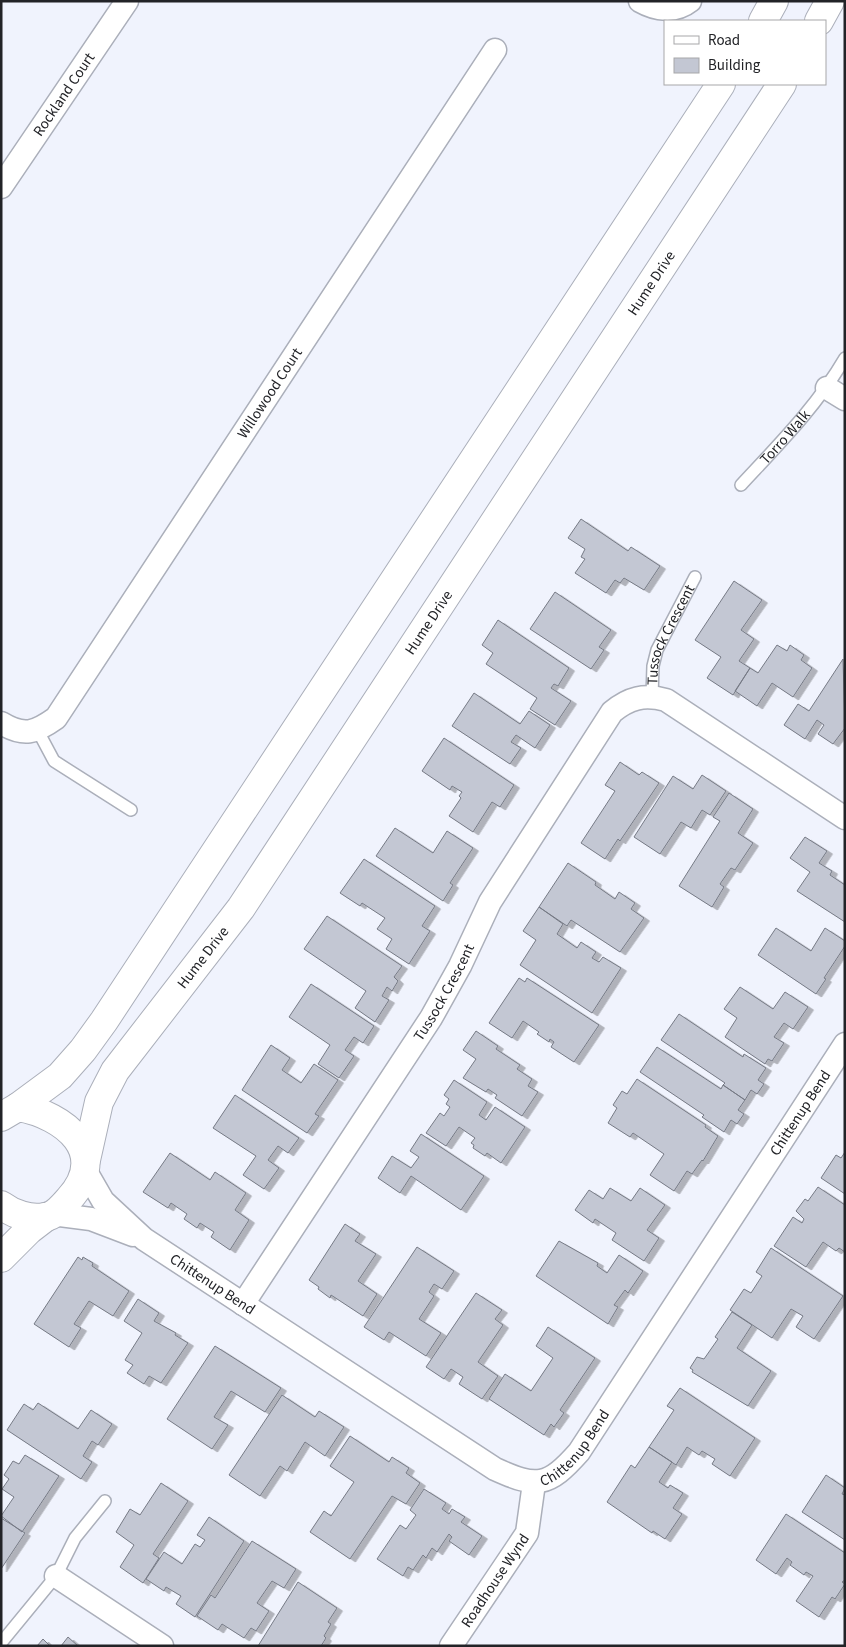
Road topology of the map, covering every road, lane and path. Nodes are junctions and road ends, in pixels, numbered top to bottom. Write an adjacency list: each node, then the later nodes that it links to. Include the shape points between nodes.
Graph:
1 (127, 1): 11 (street, Rockland Court)
2 (640, 1): 5 (street, via 658,9)
3 (774, 1): 6 (street)
4 (830, 1): 7 (street)
5 (680, 5)
6 (763, 20)
7 (820, 20)
8 (495, 50): 18 (street, Willowood Court, via 56,718)
9 (720, 85): 22 (street, via 104,1022 60,1076)
10 (781, 85): 23 (street, Hume Drive, via 251,893 115,1071 99,1102)
11 (1, 187)
12 (845, 358): 13 (lane, Torro Walk)
13 (836, 393): 14 (lane, Torro Walk, via 807,414)
14 (741, 485)
15 (695, 577): 16 (lane, Tussock Crescent, via 657,650)
16 (652, 696): 20 (street, Tussock Crescent, via 678,707); 28 (street, Tussock Crescent, via 623,703 612,712 490,902 431,1018)
17 (1, 723): 18 (street, via 15,732)
18 (38, 731): 19 (lane, via 54,761)
19 (131, 810)
20 (845, 818)
21 (845, 1044): 29 (street, Chittenup Bend, via 579,1452 561,1473)
22 (8, 1110): 23 (street, via 46,1114 67,1127 80,1143)
23 (85, 1164): 25 (street, Hume Drive, via 73,1194); 26 (street, Chittenup Bend, via 103,1201)
24 (1, 1205): 25 (street, via 19,1214)
25 (49, 1216): 26 (street, Chittenup Bend, via 90,1220); 27 (street, via 29,1230)
26 (144, 1239): 28 (street, Chittenup Bend)
27 (1, 1258)
28 (243, 1304): 29 (street, Chittenup Bend, via 495,1469)
29 (534, 1483): 34 (street, Roadhouse Wynd, via 527,1533)
30 (105, 1501): 31 (lane, via 75,1538)
31 (56, 1576): 32 (lane); 33 (street)
32 (1, 1643)
33 (162, 1646)
34 (452, 1646)

